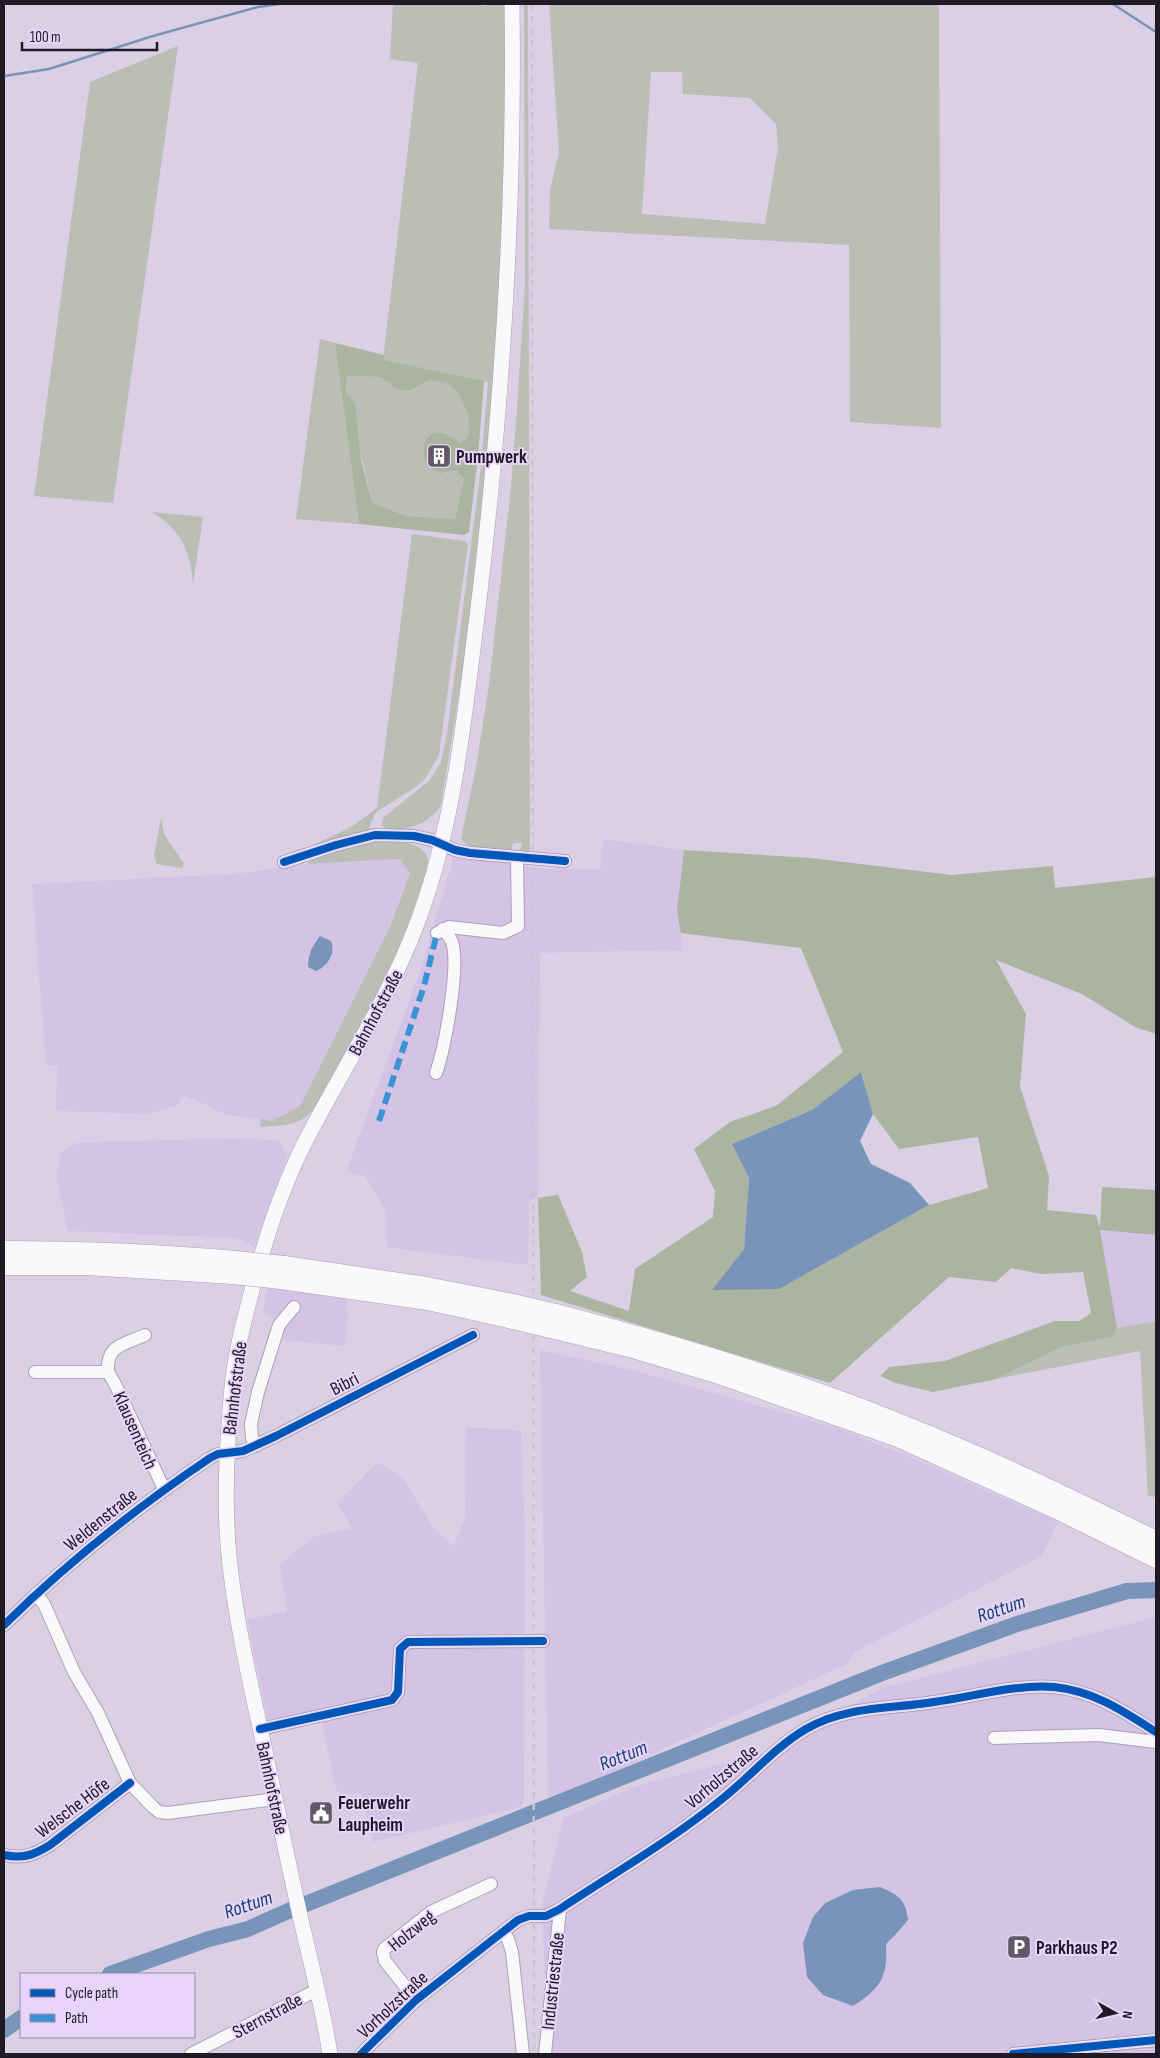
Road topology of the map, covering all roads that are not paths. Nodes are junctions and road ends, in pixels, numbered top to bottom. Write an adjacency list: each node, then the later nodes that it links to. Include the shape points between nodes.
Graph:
1 (512, 4): 2 (main road, Bahnhofstraße, via 510,240 494,459 464,722)
2 (441, 844): 3 (street, via 470,853); 5 (street, via 414,836 375,834); 16 (main road, Bahnhofstraße, via 425,901 395,976 306,1140 275,1209 239,1341)
3 (517, 857): 4 (street); 6 (street, via 518,926 503,933 456,927 440,931 452,942 453,976 442,1056)
4 (565, 861)
5 (284, 862)
6 (436, 1073)
7 (4, 1250): 9 (highway, via 106,1251)
8 (4, 1266): 9 (highway)
9 (234, 1268): 18 (highway, bridge, via 427,1286 556,1322 898,1438)
10 (294, 1307): 15 (street, Bahnhofstraße, via 279,1325 258,1392 251,1424)
11 (145, 1334): 14 (street, Klausenteich, via 109,1354)
12 (473, 1335): 15 (street, Bibri)
13 (35, 1372): 14 (street, Klausenteich)
14 (108, 1372): 17 (street, Klausenteich)
15 (256, 1445): 16 (street, Bibri)
16 (226, 1453): 17 (street, Weldenstraße, via 210,1458); 24 (main road, Bahnhofstraße, via 233,1592)
17 (164, 1489): 21 (street, Weldenstraße)
18 (1084, 1514): 19 (highway); 20 (highway)
19 (1156, 1540)
20 (1156, 1559)
21 (36, 1594): 22 (street, Weldenstraße); 28 (street, Welsche Höfe, via 44,1604)
22 (4, 1625)
23 (543, 1641): 24 (street, via 408,1642 400,1649 398,1692 392,1700)
24 (260, 1729): 29 (main road, Bahnhofstraße)
25 (1156, 1732): 32 (street, Vorholzstraße, via 1110,1702 1054,1687 1027,1687 933,1703 856,1710 807,1728 724,1798)
26 (994, 1738): 27 (street, via 1098,1736)
27 (1156, 1742)
28 (130, 1784): 29 (street, Welsche Höfe, via 159,1812); 30 (street, Welsche Höfe, via 37,1853 18,1858)
29 (275, 1799): 34 (main road, Bahnhofstraße)
30 (4, 1855)
31 (492, 1884): 35 (street, Holzweg, via 431,1912 384,1949 385,1961)
32 (560, 1909): 33 (street, Vorholzstraße, via 546,1916 518,1920); 41 (street, Industriestraße)
33 (503, 1933): 35 (street, Vorholzstraße); 40 (street, via 512,1952)
34 (316, 1990): 37 (street, Sternstraße); 38 (main road, Bahnhofstraße)
35 (416, 2000): 39 (street, Vorholzstraße)
36 (1156, 2040): 42 (street)
37 (190, 2054)
38 (330, 2054)
39 (361, 2054)
40 (523, 2054)
41 (545, 2054)
42 (1014, 2054)

